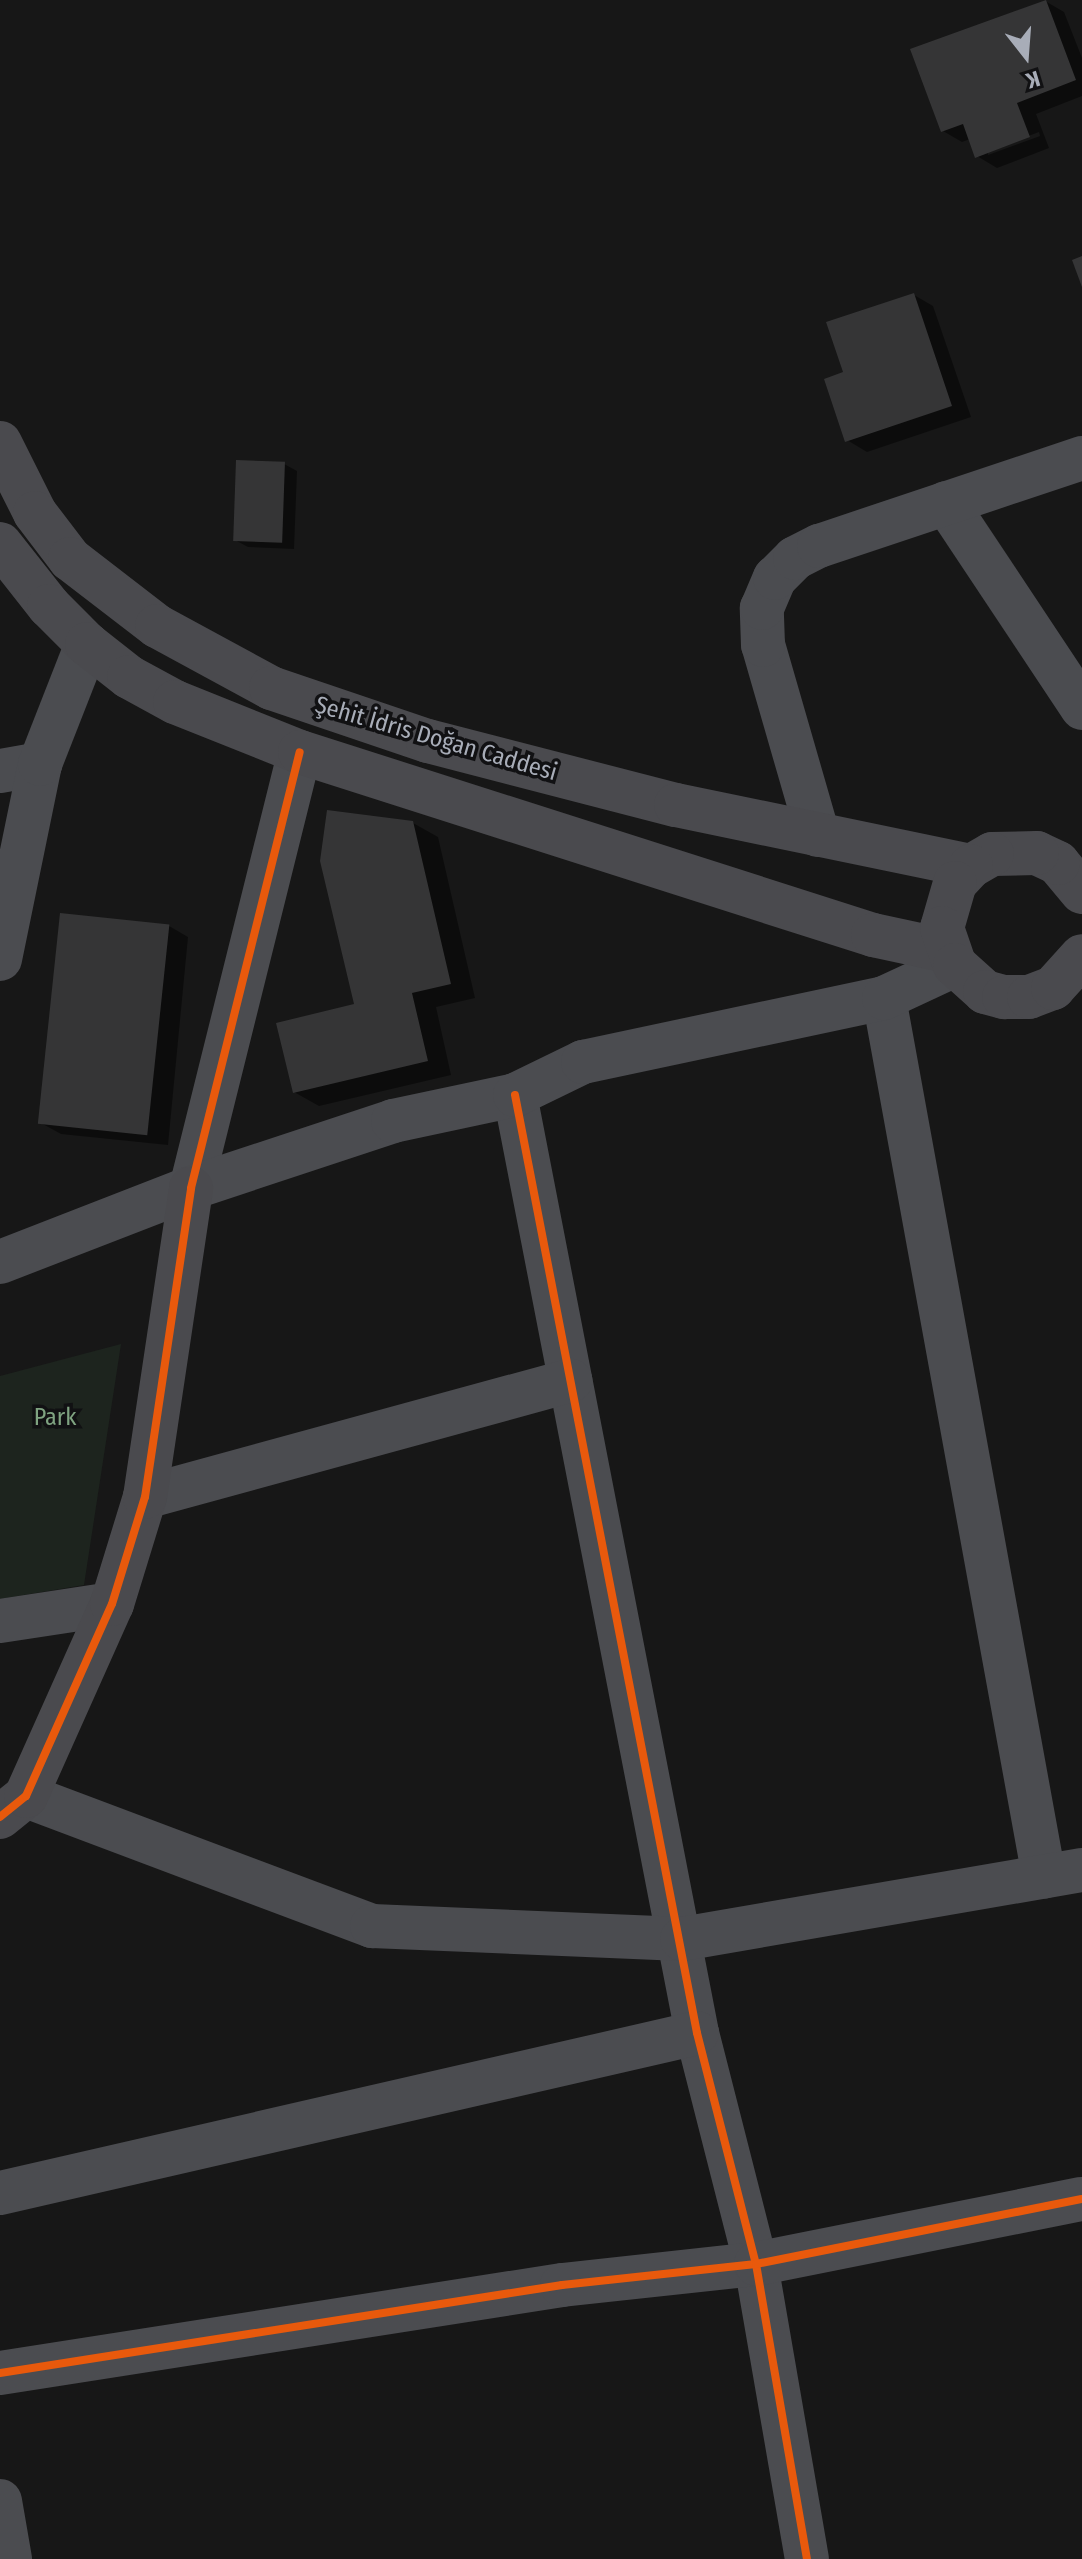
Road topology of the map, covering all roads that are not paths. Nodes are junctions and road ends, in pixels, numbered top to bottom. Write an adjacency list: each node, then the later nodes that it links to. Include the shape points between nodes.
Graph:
1 (0, 443): 9 (main road, Şehit İdris Doğan Caddesi, via 35,513 70,559 107,591 215,662 333,712 428,741)
2 (1082, 458): 3 (street)
3 (946, 503): 6 (street); 9 (street, via 795,558 775,578 762,608 763,645)
4 (0, 544): 5 (main road)
5 (87, 644): 7 (main road, via 129,677 175,702); 8 (street)
6 (1082, 708)
7 (300, 752): 13 (main road); 18 (street)
8 (20, 767): 14 (street)
9 (818, 835): 10 (main road, Şehit İdris Doğan Caddesi)
10 (971, 866): 11 (main road, via 992,854 1037,853 1058,863); 13 (main road, via 945,904)
11 (1082, 892)
12 (1082, 956): 15 (main road)
13 (951, 958): 15 (main road, via 985,992 1004,997); 16 (street)
14 (0, 959)
15 (1068, 996)
16 (884, 998): 17 (street, via 583,1062); 25 (street)
17 (515, 1095): 18 (street, via 393,1121); 20 (street)
18 (191, 1188): 19 (street); 21 (main road)
19 (0, 1262)
20 (570, 1381): 21 (street); 26 (street)
21 (145, 1497): 22 (main road)
22 (112, 1604): 23 (street); 24 (main road)
23 (0, 1621)
24 (13, 1807): 26 (street, via 372,1926)
25 (1063, 1873): 26 (street)
26 (682, 1939): 27 (street)
27 (697, 2033): 28 (street); 30 (street)
28 (0, 2193)
29 (1082, 2199): 30 (street)
30 (756, 2264): 31 (street, via 562,2285); 34 (street)
31 (0, 2373)
32 (0, 2501): 33 (street)
33 (10, 2559)
34 (807, 2559)

